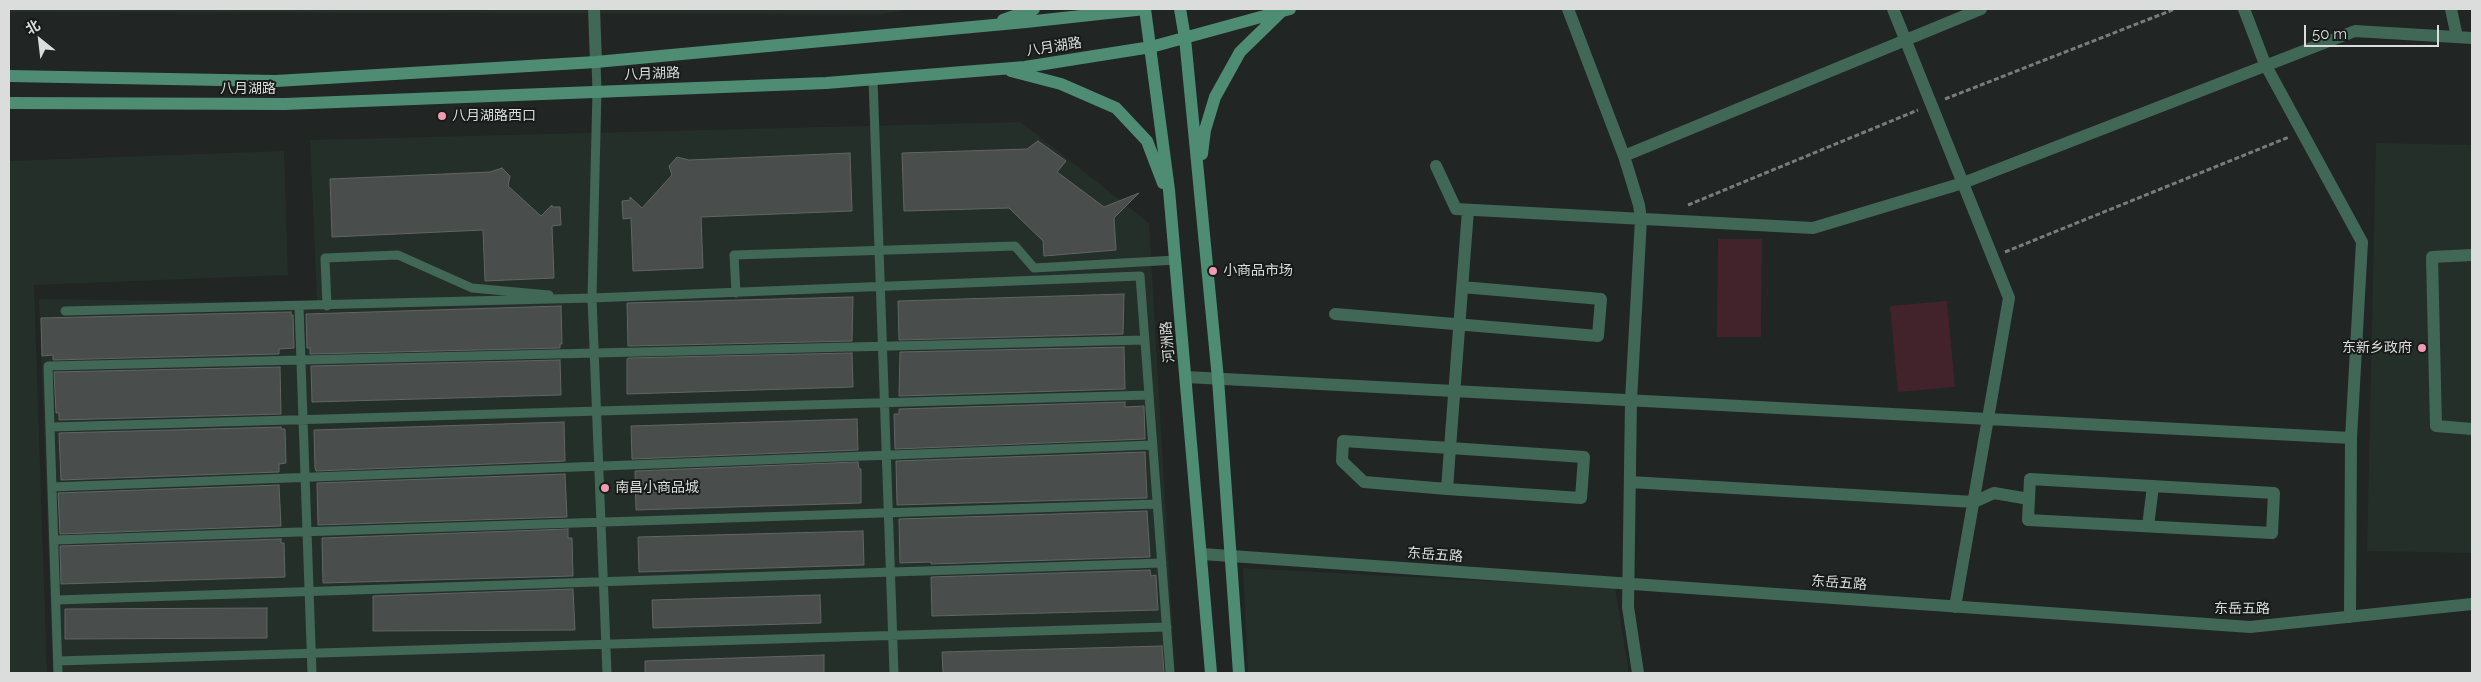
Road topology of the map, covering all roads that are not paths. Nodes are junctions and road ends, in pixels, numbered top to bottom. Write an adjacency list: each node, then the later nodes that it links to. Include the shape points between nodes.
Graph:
1 (594, 9): 17 (street)
2 (1034, 9): 11 (main road)
3 (1145, 9): 11 (main road, 八月湖路); 16 (main road, 河洲路)
4 (1180, 9): 13 (main road)
5 (1568, 9): 24 (street)
6 (1893, 9): 15 (street)
7 (1982, 9): 15 (street)
8 (2244, 9): 18 (street)
9 (2451, 9): 12 (street)
10 (1286, 10): 13 (main road, 八月湖路); 26 (main road, via 1240,52 1215,97 1205,130)
11 (988, 26): 17 (main road, 八月湖路)
12 (2457, 37): 14 (street); 18 (street, via 2355,31)
13 (1185, 38): 16 (main road, 八月湖路); 26 (main road)
14 (2472, 38)
15 (1905, 40): 24 (street); 27 (street)
16 (1151, 47): 19 (main road, 八月湖路); 28 (main road, 河洲路)
17 (596, 62): 20 (main road, 八月湖路, via 276,81); 22 (lane)
18 (2265, 64): 27 (street); 58 (street, via 2362,242)
19 (1001, 69): 21 (main road, 八月湖路); 28 (main road, via 1061,84 1116,108 1147,141)
20 (9, 76)
21 (873, 79): 22 (main road, 八月湖路); 31 (lane)
22 (598, 90): 23 (main road, 八月湖路, via 285,104); 37 (lane)
23 (9, 103)
24 (1624, 156): 30 (street)
25 (1436, 166): 29 (street, via 1456,209)
26 (1199, 180): 48 (main road)
27 (1963, 182): 30 (street, via 1813,228); 55 (street, via 2009,298)
28 (1170, 203): 33 (main road, 河洲路)
29 (1468, 210): 30 (street); 35 (street)
30 (1641, 219): 51 (street)
31 (879, 251): 33 (lane, via 1015,246 1034,268); 34 (lane); 36 (lane, via 734,255)
32 (2472, 255): 57 (street, via 2432,257 2436,426)
33 (1176, 260): 47 (main road, 河洲路)
34 (880, 287): 36 (lane); 43 (lane, via 1140,276); 44 (lane)
35 (1462, 287): 42 (street); 42 (street, via 1601,299 1598,336)
36 (736, 292): 37 (lane)
37 (592, 298): 39 (lane); 39 (lane, via 472,288 398,255 325,258); 45 (lane)
38 (299, 306): 39 (lane); 40 (lane); 46 (lane)
39 (327, 306)
40 (66, 311)
41 (1335, 314): 42 (street)
42 (1459, 325): 49 (street)
43 (1145, 340): 44 (lane); 50 (lane)
44 (882, 346): 45 (lane); 52 (lane)
45 (594, 353): 46 (lane); 53 (lane)
46 (301, 360): 54 (lane); 56 (lane, via 48,366)
47 (1186, 377): 48 (street); 76 (main road, 河洲路)
48 (1218, 379): 49 (street); 77 (main road)
49 (1454, 391): 51 (street); 60 (street)
50 (1149, 395): 52 (lane); 59 (lane)
51 (1631, 400): 55 (street); 64 (street)
52 (885, 402): 53 (lane); 61 (lane)
53 (596, 411): 54 (lane); 62 (lane)
54 (303, 419): 56 (lane); 63 (lane)
55 (1989, 419): 58 (street); 69 (street)
56 (50, 426): 66 (lane)
57 (2472, 429)
58 (2351, 438): 86 (street)
59 (1153, 445): 61 (lane); 70 (lane)
60 (1450, 448): 67 (street); 67 (street, via 1343,441 1342,461 1364,482); 67 (street, via 1584,457 1581,498)
61 (886, 456): 62 (lane); 71 (lane)
62 (599, 466): 63 (lane); 72 (lane)
63 (305, 478): 66 (lane); 74 (lane)
64 (1630, 482): 69 (street); 81 (street)
65 (2153, 486): 68 (street, via 2030,479); 73 (street); 73 (street, via 2274,492 2272,533)
66 (52, 487): 75 (lane)
67 (1447, 489)
68 (2029, 499): 69 (street, via 1994,493); 73 (street, via 2028,520)
69 (1974, 502): 85 (street)
70 (1157, 504): 71 (lane); 78 (lane)
71 (888, 512): 72 (lane); 79 (lane)
72 (601, 522): 74 (lane); 80 (lane)
73 (2148, 526)
74 (307, 532): 75 (lane); 82 (lane)
75 (54, 540): 83 (lane)
76 (1202, 554): 77 (street, 东岳五路); 97 (main road, 河洲路)
77 (1232, 556): 81 (street, 东岳五路); 98 (main road)
78 (1162, 563): 79 (lane); 87 (lane)
79 (890, 572): 80 (lane); 88 (lane)
80 (603, 582): 82 (lane); 89 (lane)
81 (1628, 584): 85 (street, 东岳五路); 99 (street, via 1628,607)
82 (309, 592): 83 (lane); 90 (lane)
83 (56, 600): 91 (lane)
84 (2472, 604): 86 (street, 东岳五路)
85 (1955, 606): 86 (street, 东岳五路, via 2250,627)
86 (2350, 617)
87 (1167, 627): 88 (lane); 96 (lane)
88 (893, 635): 89 (lane); 95 (lane)
89 (606, 644): 90 (lane); 94 (lane)
90 (311, 653): 91 (lane); 93 (lane)
91 (58, 661): 92 (lane)
92 (58, 673)
93 (312, 673)
94 (607, 673)
95 (894, 673)
96 (1170, 673)
97 (1212, 673)
98 (1239, 673)
99 (1638, 673)

